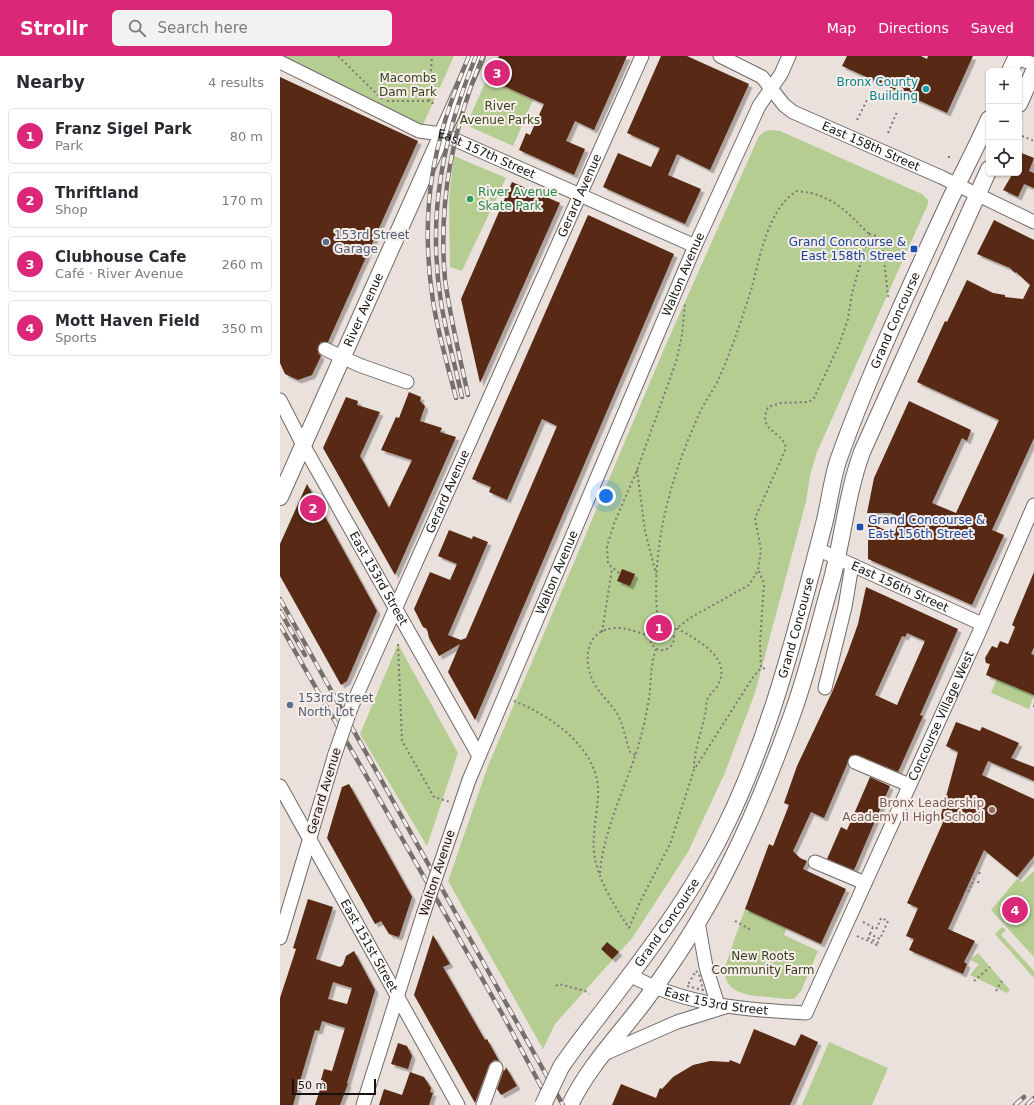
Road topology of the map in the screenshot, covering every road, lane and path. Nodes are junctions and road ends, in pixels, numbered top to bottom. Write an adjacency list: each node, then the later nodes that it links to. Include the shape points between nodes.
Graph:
1 (338, 56): 14 (path, via 384,101)
2 (432, 56): 14 (path)
3 (477, 56): 19 (main road, River Avenue)
4 (642, 56): 26 (street, Gerard Avenue)
5 (720, 56): 11 (street, East 158th Street, via 757,73)
6 (789, 56): 11 (street, Walton Avenue, via 781,74)
7 (280, 62): 19 (street, East 157th Street, via 419,131)
8 (1015, 62): 9 (street)
9 (1034, 64)
10 (1034, 71): 12 (main road)
11 (771, 87): 24 (street, East 158th Street, via 784,105 793,112); 29 (street, Walton Avenue, via 759,106)
12 (1022, 97)
13 (868, 98): 17 (path)
14 (429, 101): 15 (path)
15 (436, 105)
16 (897, 112): 20 (path)
17 (858, 120)
18 (986, 125): 24 (main road, Grand Concourse)
19 (442, 134): 26 (street, East 157th Street); 33 (main road, River Avenue)
20 (888, 134)
21 (1022, 136): 22 (path)
22 (1034, 141)
23 (986, 176): 25 (main road, Grand Concourse)
24 (957, 185): 25 (street, East 158th Street); 41 (main road, Grand Concourse, via 853,422 835,473)
25 (978, 194): 27 (street, East 158th Street); 42 (main road, Grand Concourse, via 862,452 850,492)
26 (580, 195): 29 (street, East 157th Street); 48 (street, Gerard Avenue)
27 (1034, 222)
28 (869, 234): 30 (path, via 882,240 888,296); 45 (path, via 852,293 848,319 814,398 809,402 781,403 768,407 764,415 768,427 785,442 786,448 755,518 761,550); 47 (path, via 845,209 823,196 797,191 783,204 765,240 746,305 720,377 702,408 682,457 661,534)
29 (695, 246): 62 (street, Walton Avenue)
30 (892, 298)
31 (685, 302): 37 (path, via 676,362)
32 (325, 349): 33 (street)
33 (342, 357): 34 (street); 36 (main road, River Avenue)
34 (407, 382)
35 (280, 400): 36 (street, East 153rd Street)
36 (302, 443): 38 (main road, River Avenue); 48 (street, East 153rd Street)
37 (637, 470): 44 (path, via 607,546 608,564); 47 (path, via 645,531)
38 (280, 497)
39 (1034, 505): 40 (street, Concourse Village West)
40 (1029, 528): 49 (street, Concourse Village West)
41 (817, 548): 42 (street, East 156th Street); 87 (main road, Grand Concourse, via 781,682 735,805 687,894)
42 (837, 558): 43 (street, East 156th Street); 79 (main road, Grand Concourse, via 792,715 746,830)
43 (852, 565): 49 (street, East 156th Street); 59 (street, via 845,607)
44 (612, 569): 46 (path); 52 (path)
45 (758, 570): 51 (path, via 749,585); 57 (path, via 764,584)
46 (619, 573)
47 (657, 577): 50 (path)
48 (396, 610): 62 (street, East 153rd Street); 68 (street, Gerard Avenue, bridge, via 351,708)
49 (982, 624): 65 (street, Concourse Village West)
50 (659, 627): 53 (path, via 666,627); 54 (path, via 654,629)
51 (677, 628): 53 (path); 64 (path, via 701,643 721,664 722,674 718,686 707,700 694,759)
52 (602, 632): 54 (path, via 622,628); 61 (path, via 592,639 588,648 590,673 596,686 613,706 630,752)
53 (672, 632): 56 (path, via 674,639 671,647 664,650)
54 (650, 636): 56 (path, via 651,643)
55 (398, 644): 67 (path, via 402,742 434,797)
56 (656, 649): 61 (path, via 652,659 650,693)
57 (761, 668): 58 (path); 64 (path)
58 (768, 669)
59 (825, 688)
60 (514, 701): 72 (path, via 563,728 589,761 596,779 598,794 594,844)
61 (636, 755): 72 (path, via 607,836)
62 (478, 756): 67 (street, Walton Avenue)
63 (855, 762): 65 (street)
64 (694, 770): 72 (path, via 670,844 629,928)
65 (909, 785): 75 (street, Concourse Village West)
66 (280, 786): 68 (street, East 151st Street)
67 (459, 805): 95 (street, Walton Avenue, bridge)
68 (309, 838): 85 (street, Gerard Avenue); 95 (street, East 151st Street)
69 (816, 862): 75 (street)
70 (981, 870): 71 (path)
71 (979, 874)
72 (600, 875)
73 (974, 878): 77 (path)
74 (979, 879): 76 (path)
75 (865, 883): 97 (street, Concourse Village West)
76 (978, 883)
77 (968, 892)
78 (735, 921): 82 (path)
79 (698, 922): 92 (main road, Grand Concourse); 96 (street, via 706,967)
80 (863, 922): 81 (path)
81 (873, 927): 83 (path); 83 (path, via 877,928 881,918 888,920 880,939)
82 (751, 930)
83 (870, 934): 84 (path, via 868,938 878,943 877,945)
84 (857, 936)
85 (280, 938)
86 (990, 967): 88 (path)
87 (630, 975): 92 (street, East 153rd Street); 103 (main road, Grand Concourse, bridge, via 581,1037 561,1067)
88 (974, 981)
89 (1002, 981): 93 (path)
90 (556, 986): 94 (path, via 559,984)
91 (687, 986): 91 (path, via 704,990 698,971 696,971)
92 (655, 987): 96 (street, East 153rd Street); 98 (main road, Grand Concourse)
93 (996, 991)
94 (589, 994)
95 (397, 997): 100 (street, Walton Avenue); 101 (street, East 151st Street)
96 (723, 1006): 97 (street, East 153rd Street); 98 (street)
97 (806, 1013)
98 (604, 1054): 104 (main road, Grand Concourse)
99 (496, 1068): 102 (street)
100 (363, 1105)
101 (458, 1105)
102 (483, 1105)
103 (543, 1105)
104 (570, 1105)

